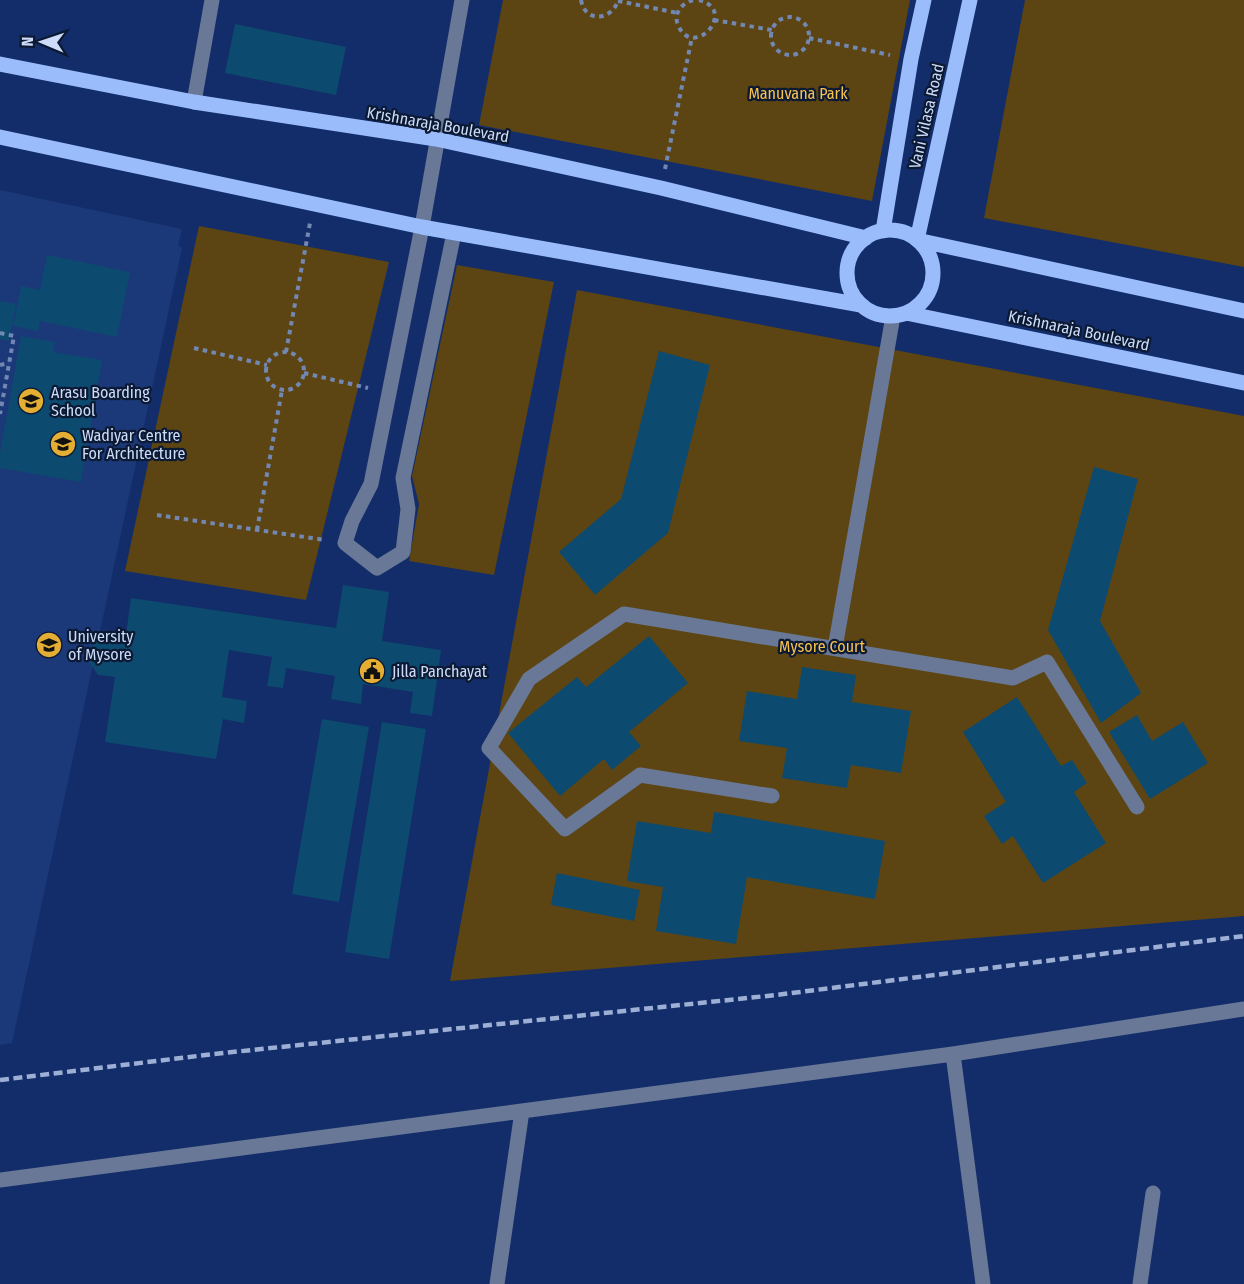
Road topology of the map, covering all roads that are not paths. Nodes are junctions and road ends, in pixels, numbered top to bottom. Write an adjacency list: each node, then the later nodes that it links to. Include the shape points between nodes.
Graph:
1 (212, 0): 6 (street)
2 (462, 0): 8 (street)
3 (924, 0): 10 (main road, Vani Vilasa Road)
4 (970, 0): 13 (main road, Vani Vilasa Road)
5 (0, 64): 6 (main road, Krishnaraja Boulevard)
6 (194, 102): 8 (main road, Krishnaraja Boulevard)
7 (0, 137): 9 (main road)
8 (436, 139): 9 (street); 12 (main road, Krishnaraja Boulevard)
9 (422, 227): 11 (main road); 11 (street, via 371,484 345,543 377,568 403,552 408,509 403,478)
10 (883, 231): 12 (main road); 13 (main road, via 895,231)
11 (454, 233): 14 (main road)
12 (866, 238): 14 (main road, via 852,253 847,267 852,294)
13 (917, 240): 15 (main road); 16 (main road, via 932,265 932,280 928,294 918,305)
14 (861, 305): 16 (main road, via 870,312)
15 (1244, 311)
16 (900, 315): 17 (main road, Krishnaraja Boulevard); 18 (street)
17 (1244, 383)
18 (835, 648): 19 (street, via 624,614 529,679 489,748 566,829 640,775); 20 (street, via 1013,678 1047,662)
19 (772, 796)
20 (1137, 807)
21 (1244, 1009): 22 (street)
22 (953, 1054): 23 (street); 27 (street)
23 (522, 1111): 24 (street); 26 (street)
24 (0, 1180)
25 (1153, 1193): 28 (street)
26 (497, 1284)
27 (983, 1284)
28 (1140, 1284)

